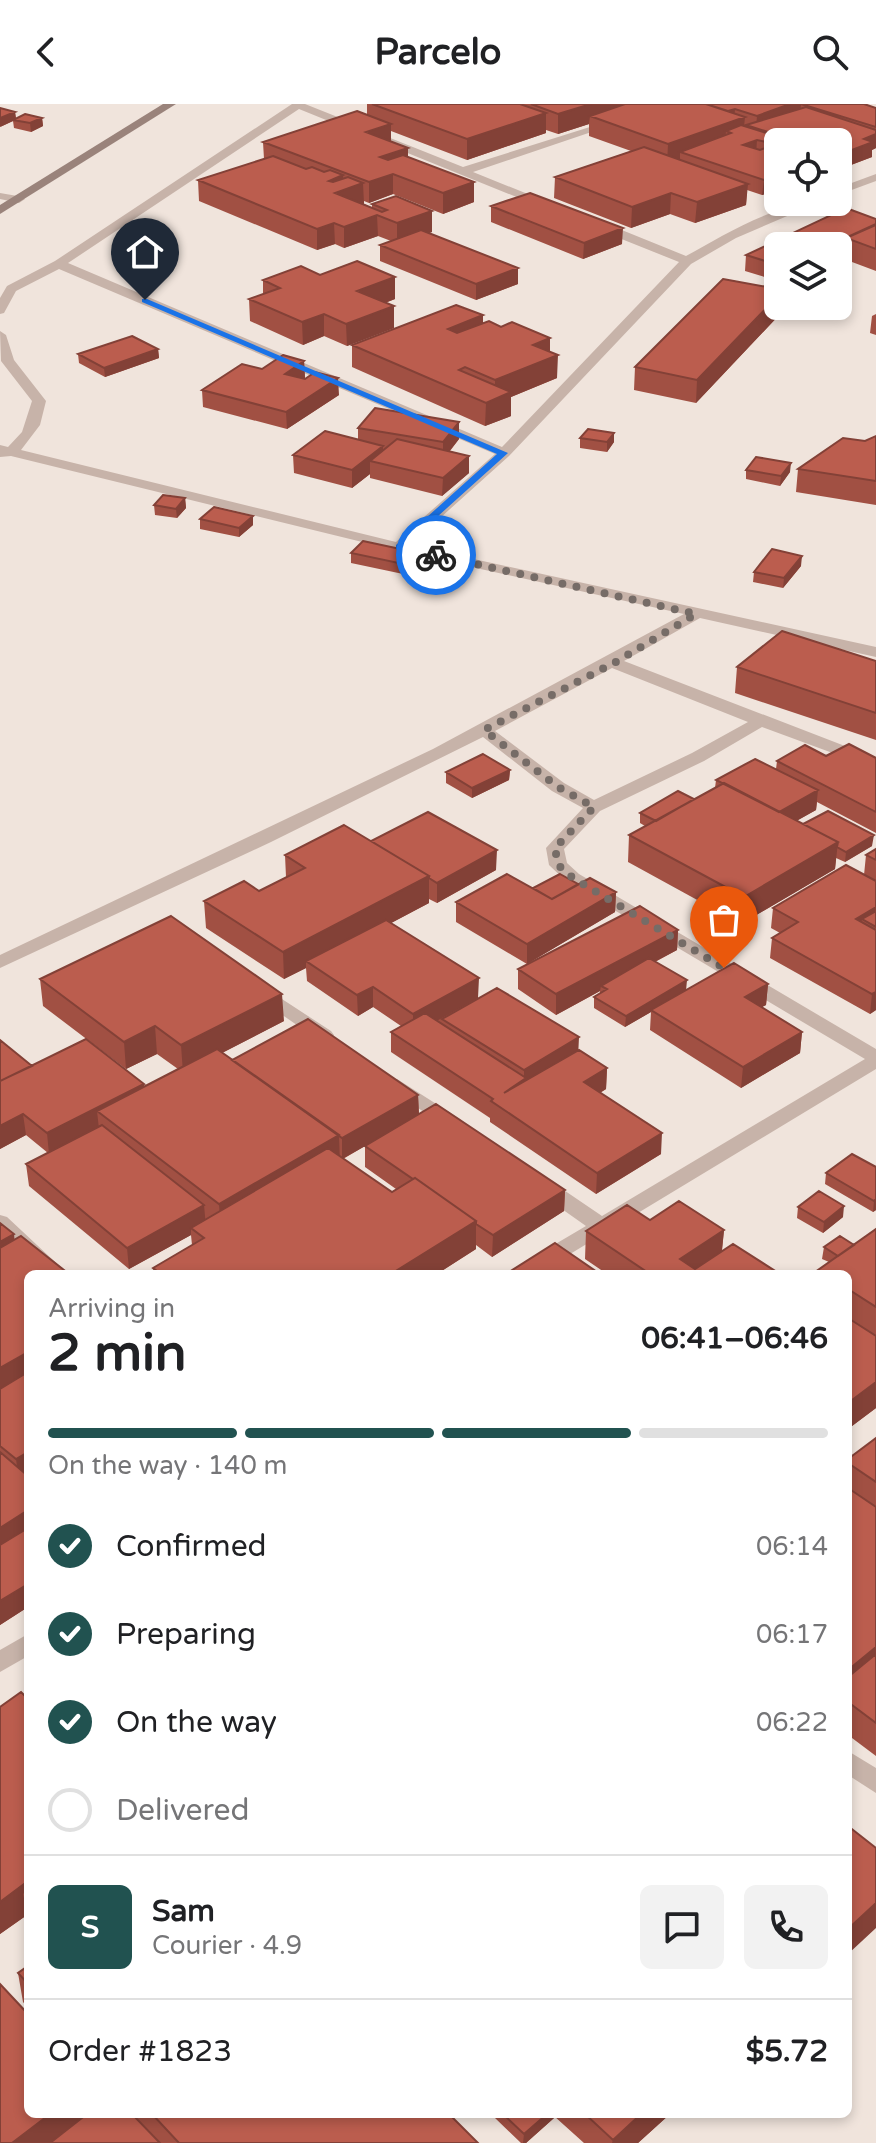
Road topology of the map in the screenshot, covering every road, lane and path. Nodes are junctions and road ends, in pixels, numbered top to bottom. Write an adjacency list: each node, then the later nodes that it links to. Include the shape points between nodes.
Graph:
1 (171, 104): 8 (main road)
2 (298, 104): 4 (street); 14 (street)
3 (621, 120): 4 (street)
4 (463, 171): 10 (street)
5 (876, 177): 6 (street)
6 (852, 186)
7 (0, 196): 8 (street)
8 (19, 199): 9 (main road)
9 (0, 210)
10 (560, 210)
11 (779, 216): 13 (street)
12 (588, 222): 13 (street)
13 (687, 261): 18 (street)
14 (59, 264): 15 (street, via 11,289); 18 (street)
15 (0, 310)
16 (0, 335): 17 (street, via 8,361 39,401 38,419)
17 (4, 452): 19 (street)
18 (504, 453): 19 (street)
19 (399, 547): 20 (street)
20 (696, 614): 21 (street); 22 (street)
21 (876, 652)
22 (614, 663): 23 (street); 24 (street)
23 (761, 721): 25 (street); 26 (street)
24 (484, 730): 26 (street, via 558,787); 27 (street, via 331,808)
25 (876, 764)
26 (594, 807): 30 (street, via 555,848 558,865)
27 (0, 962)
28 (240, 977): 29 (street)
29 (343, 1048)
30 (876, 1059): 35 (street)
31 (382, 1074): 32 (street)
32 (472, 1137)
33 (523, 1172): 35 (street)
34 (0, 1222): 36 (street)
35 (601, 1226): 37 (street)
36 (53, 1270)
37 (528, 1270)
38 (24, 1647): 39 (street)
39 (0, 1662)
40 (852, 1764): 41 (street)
41 (876, 1782)

